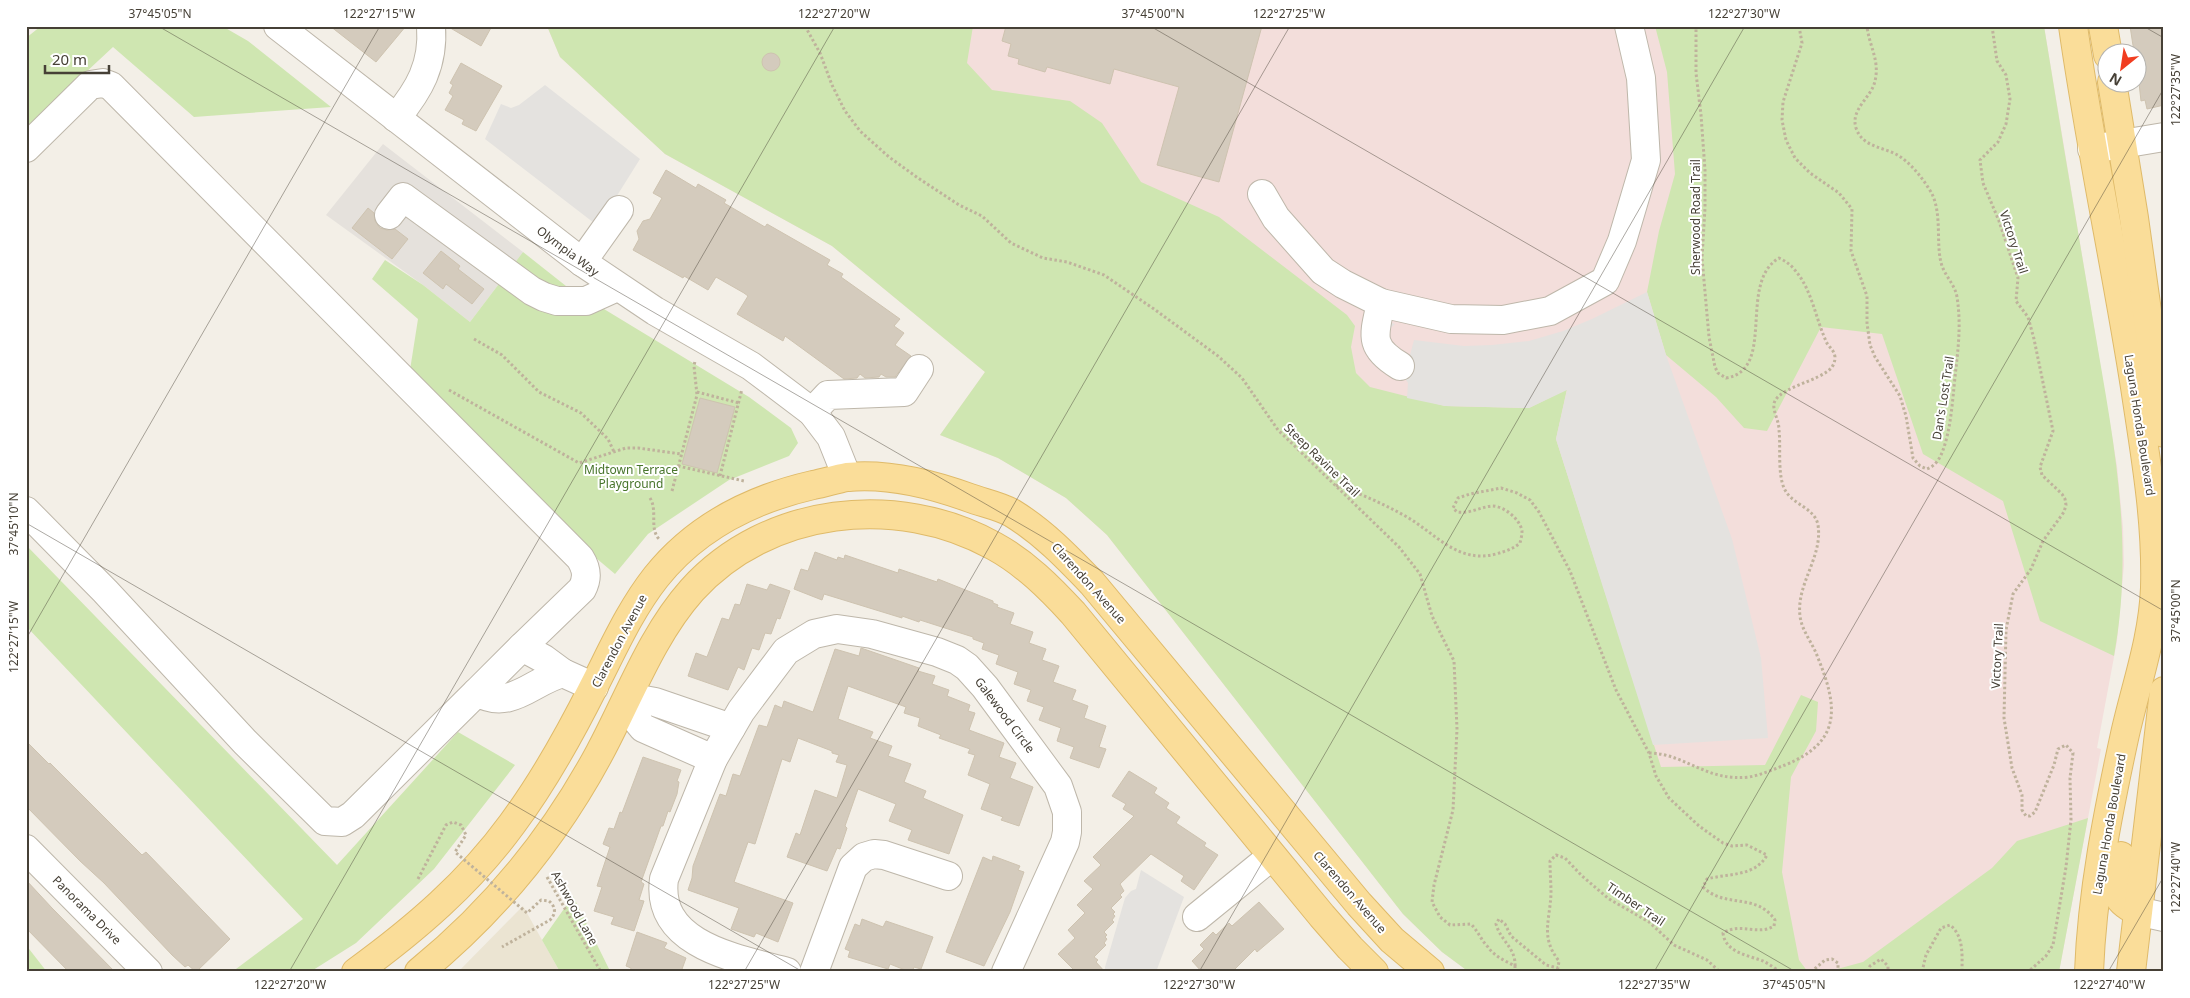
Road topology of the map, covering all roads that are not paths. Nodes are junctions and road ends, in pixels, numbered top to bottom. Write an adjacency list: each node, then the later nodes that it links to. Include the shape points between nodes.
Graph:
1 (278, 26): 8 (street, Olympia Way)
2 (431, 26): 8 (street, via 424,78)
3 (1629, 26): 18 (street, via 1641,78 1646,160 1622,241 1605,281 1550,311 1503,320 1451,319)
4 (2073, 26): 12 (main road, Laguna Honda Boulevard)
5 (2103, 26): 6 (main road)
6 (2106, 42)
7 (2114, 92): 10 (main road, Laguna Honda Boulevard)
8 (396, 118): 16 (street, Olympia Way)
9 (2164, 137): 10 (street)
10 (2122, 144): 12 (street); 22 (main road, Laguna Honda Boulevard)
11 (26, 148): 28 (street, via 90,85 103,83 111,86 382,357 583,564 586,580 582,589)
12 (2092, 149): 38 (main road, Laguna Honda Boulevard, via 2124,314 2143,436 2155,549 2151,632 2125,734)
13 (1262, 194): 18 (street, via 1276,218 1323,270)
14 (619, 210): 16 (street)
15 (389, 215): 17 (street, via 403,197 532,291 557,301 586,301)
16 (582, 262): 17 (street, Olympia Way)
17 (617, 287): 21 (street, Olympia Way, via 751,366)
18 (1381, 303): 19 (street, via 1376,344 1384,357)
19 (1400, 366)
20 (919, 369): 21 (street, via 904,392 828,395)
21 (812, 412): 23 (street, Olympia Way, via 831,437)
22 (2164, 433)
23 (847, 477): 25 (main road, via 881,494); 26 (main road); 27 (main road, Clarendon Avenue, via 774,495 710,528 657,576); 37 (main road, Clarendon Avenue, via 910,481 957,493 1011,512 1052,542 1092,582)
24 (26, 511): 32 (street, via 245,742 325,821 342,822 353,815)
25 (914, 518): 26 (main road, via 894,514 858,514); 40 (main road, via 954,528 984,541 1022,564 1042,581 1073,613)
26 (812, 521): 33 (main road, via 781,530 746,546 703,579 666,626)
27 (619, 637): 30 (main road, Clarendon Avenue); 33 (main road)
28 (522, 647): 29 (street); 32 (street)
29 (563, 673): 30 (street); 32 (street, via 552,675 528,691 513,696 489,699)
30 (594, 687): 35 (main road, Clarendon Avenue)
31 (2164, 691): 43 (main road)
32 (477, 692)
33 (628, 697): 34 (street, via 655,702); 35 (main road, via 604,705); 36 (street, via 634,716 643,728); 49 (main road, via 588,773 536,852 474,922)
34 (731, 728): 36 (street, Galewood Circle); 52 (street, Galewood Circle, via 786,651 804,638 826,630 848,629 872,634 937,652 967,667 1052,777 1067,812 1065,842)
35 (572, 731): 48 (main road, Clarendon Avenue, via 528,802 476,869 440,905)
36 (713, 759): 50 (street, Galewood Circle, via 666,871 663,886 665,902 676,923 705,948)
37 (1268, 795): 40 (main road); 41 (main road, Clarendon Avenue)
38 (2107, 828): 43 (main road, via 2122,846 2116,890 2119,900); 54 (main road, Laguna Honda Boulevard, via 2095,903)
39 (26, 849): 47 (street, Panorama Drive)
40 (1272, 856): 41 (main road); 44 (street); 46 (main road)
41 (1329, 868): 53 (main road, Clarendon Avenue, via 1392,940)
42 (948, 876): 51 (street, via 884,855 874,854 860,859 848,876)
43 (2137, 911): 45 (street); 55 (main road)
44 (1197, 917)
45 (2164, 917)
46 (1370, 970)
47 (148, 972)
48 (356, 972)
49 (419, 972)
50 (787, 972)
51 (814, 972)
52 (1006, 972)
53 (1430, 972)
54 (2089, 972)
55 (2131, 972)

